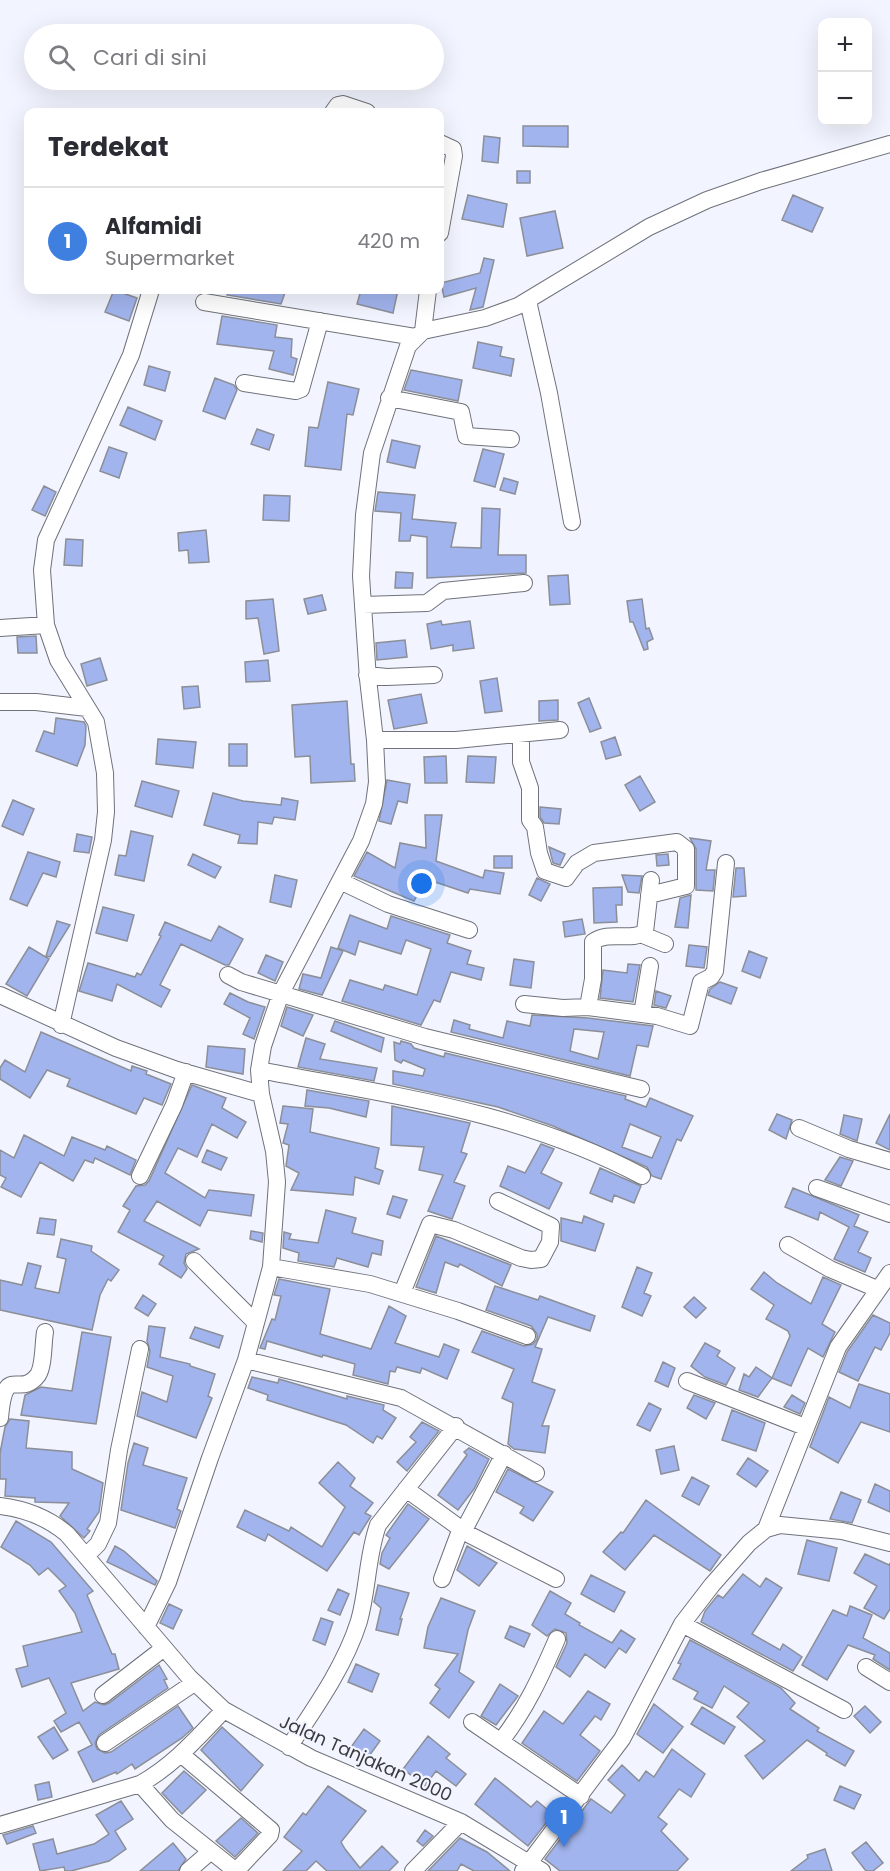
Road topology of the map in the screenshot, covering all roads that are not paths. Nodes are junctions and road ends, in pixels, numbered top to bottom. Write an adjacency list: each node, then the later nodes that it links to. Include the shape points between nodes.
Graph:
1 (336, 108): 2 (street, via 344,104)
2 (356, 108)
3 (890, 144): 8 (street, via 707,200 649,227)
4 (444, 145): 5 (street, via 453,148 454,156)
5 (444, 211)
6 (150, 294): 18 (street, via 131,355 46,540 42,570)
7 (427, 294): 11 (street)
8 (528, 301): 11 (street, via 485,318); 15 (street)
9 (204, 302): 10 (street)
10 (320, 321): 11 (street); 12 (street, via 301,389)
11 (419, 334): 13 (street, via 408,346)
12 (244, 382)
13 (389, 398): 14 (street, via 461,412 466,436); 17 (street, via 372,453 363,537)
14 (511, 438)
15 (572, 522)
16 (524, 583): 17 (street, via 443,591 427,603)
17 (363, 605): 20 (street)
18 (46, 625): 19 (street); 23 (street, via 58,660)
19 (0, 628)
20 (367, 675): 21 (street); 26 (street)
21 (434, 675)
22 (0, 702): 23 (street)
23 (87, 708): 39 (street, via 96,722 101,744 106,812 100,857)
24 (560, 730): 25 (street)
25 (521, 734): 26 (street, via 456,740); 30 (street, via 521,762 530,788 530,820 545,871 566,878 577,863 594,853 677,842 686,849 686,886 650,887)
26 (375, 740): 28 (street, via 377,782 371,814)
27 (726, 863): 38 (street, via 715,971 701,982 693,1023 685,1026)
28 (340, 881): 29 (street, via 388,904); 34 (street)
29 (469, 930)
30 (643, 935): 31 (street); 37 (street, via 610,935 593,942)
31 (665, 944)
32 (650, 966): 38 (street)
33 (228, 975): 34 (street)
34 (281, 993): 40 (street, via 262,1046); 42 (street, via 436,1040)
35 (0, 995): 39 (street)
36 (524, 1004): 37 (street)
37 (588, 1007): 38 (street)
38 (642, 1014)
39 (61, 1025): 41 (street)
40 (259, 1070): 43 (street); 47 (street, via 425,1100 510,1121 573,1143)
41 (186, 1072): 43 (street); 46 (street)
42 (641, 1089)
43 (261, 1094): 53 (street, via 277,1182)
44 (799, 1128): 45 (street)
45 (890, 1161)
46 (140, 1176)
47 (642, 1176)
48 (817, 1188): 50 (street)
49 (498, 1201): 56 (street, via 551,1226 550,1242 541,1259 521,1258 430,1224)
50 (890, 1214)
51 (788, 1245): 55 (street)
52 (194, 1261): 57 (street)
53 (271, 1267): 56 (street); 57 (street)
54 (890, 1273): 55 (street)
55 (877, 1289): 65 (street, via 838,1347)
56 (402, 1293): 59 (street)
57 (256, 1323): 61 (street)
58 (45, 1332): 63 (street, via 39,1373 31,1381 7,1386)
59 (527, 1336)
60 (140, 1349): 73 (street, via 108,1523 98,1544)
61 (246, 1360): 64 (street, via 401,1398); 77 (street, via 168,1582)
62 (687, 1382): 65 (street)
63 (0, 1418)
64 (456, 1426): 66 (street); 68 (street)
65 (805, 1427): 71 (street)
66 (504, 1454): 67 (street); 70 (street)
67 (536, 1473)
68 (406, 1489): 70 (street); 89 (street, via 378,1525 365,1596 349,1643)
69 (0, 1506): 73 (street, Jalan Tanjakan 2000, via 20,1509 58,1526)
70 (463, 1529): 74 (street); 75 (street)
71 (766, 1529): 72 (street, via 780,1526 842,1532); 76 (street, via 734,1559)
72 (890, 1543)
73 (87, 1555): 77 (street, Jalan Tanjakan 2000)
74 (442, 1579)
75 (556, 1579)
76 (682, 1624): 85 (street); 92 (street, via 633,1721)
77 (146, 1627): 79 (street, Jalan Tanjakan 2000)
78 (556, 1639): 87 (street, via 537,1687)
79 (164, 1648): 82 (street, Jalan Tanjakan 2000); 83 (street)
80 (867, 1667): 81 (street)
81 (890, 1682)
82 (194, 1683): 84 (street, Jalan Tanjakan 2000); 88 (street)
83 (103, 1695)
84 (224, 1710): 89 (street, Jalan Tanjakan 2000); 90 (street)
85 (844, 1710)
86 (472, 1722): 87 (street)
87 (501, 1740): 92 (street)
88 (105, 1743)
89 (289, 1746): 93 (street, Jalan Tanjakan 2000)
90 (182, 1755): 91 (street); 95 (street, via 271,1830 236,1871)
91 (140, 1784): 94 (street); 95 (street, via 165,1814)
92 (580, 1796): 96 (street)
93 (461, 1822): 96 (street, Jalan Tanjakan 2000); 98 (street)
94 (0, 1825)
95 (211, 1851): 97 (street)
96 (532, 1868)
97 (188, 1871)
98 (412, 1871)

